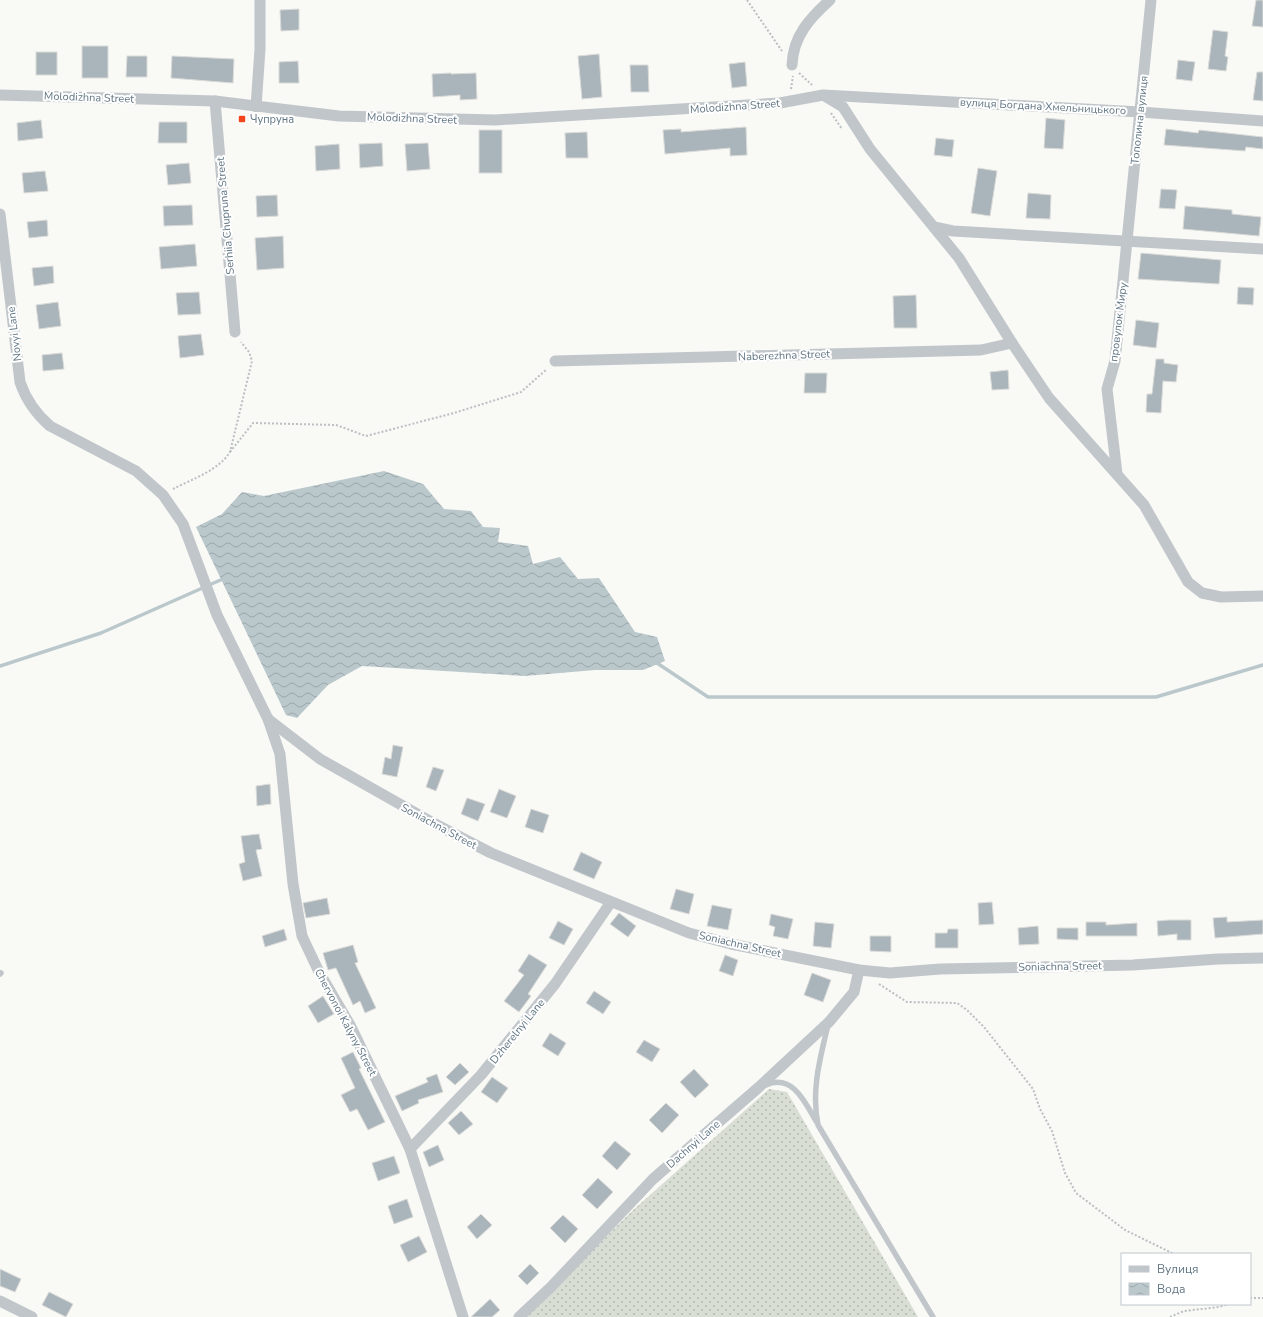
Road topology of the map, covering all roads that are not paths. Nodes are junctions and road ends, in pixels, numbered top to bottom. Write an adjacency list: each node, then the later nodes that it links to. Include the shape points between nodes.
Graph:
1 (260, 0): 8 (street)
2 (830, 0): 4 (street, via 803,29 795,43)
3 (1151, 0): 9 (street, Тополина вулиця)
4 (792, 65)
5 (0, 95): 7 (street, Molodizhna Street)
6 (823, 95): 8 (street, Molodizhna Street, via 780,103 495,120 340,116); 9 (street, вулиця Богдана Хмельницького); 12 (street, via 843,107 870,149)
7 (216, 100): 8 (street, Molodizhna Street); 15 (street, Serhiia Chupruna Street)
8 (256, 107)
9 (1140, 112): 10 (street, вулиця Богдана Хмельницького); 13 (street, Тополина вулиця)
10 (1263, 121)
11 (0, 214): 19 (street, Novyi Lane, via 20,382 31,407 50,426 136,471)
12 (934, 227): 13 (street, via 953,231); 16 (street, via 959,258)
13 (1127, 240): 14 (street); 18 (street, провулок Миру, via 1115,361 1107,389)
14 (1263, 249)
15 (235, 332)
16 (1012, 343): 17 (street, Naberezhna Street, via 981,350); 18 (street, via 1050,398)
17 (555, 362)
18 (1117, 474): 20 (street, via 1144,505 1188,582 1202,593 1221,597)
19 (163, 494): 21 (street, Chervonoi Kalyny Street, via 183,524 217,615)
20 (1263, 596)
21 (268, 718): 22 (street, Soniachna Street, via 320,759 434,824 491,853); 28 (street, Chervonoi Kalyny Street, via 280,754 293,884 302,936 319,972 350,1024)
22 (610, 902): 24 (street, Soniachna Street, via 689,933); 28 (street, Dzherelnyi Lane, via 555,984 481,1075)
23 (1263, 958): 24 (street, Soniachna Street, via 890,973)
24 (859, 970): 25 (street, Dachnyi Lane, via 854,992)
25 (829, 1022): 26 (street, Dachnyi Lane); 27 (lane, via 815,1085)
26 (758, 1088): 27 (lane, via 781,1082 792,1086 800,1094); 32 (street, Dachnyi Lane, via 653,1179)
27 (818, 1125): 33 (lane)
28 (410, 1149): 31 (street, Chervonoi Kalyny Street)
29 (0, 1301): 30 (street)
30 (32, 1317)
31 (463, 1317)
32 (519, 1317)
33 (933, 1317)

